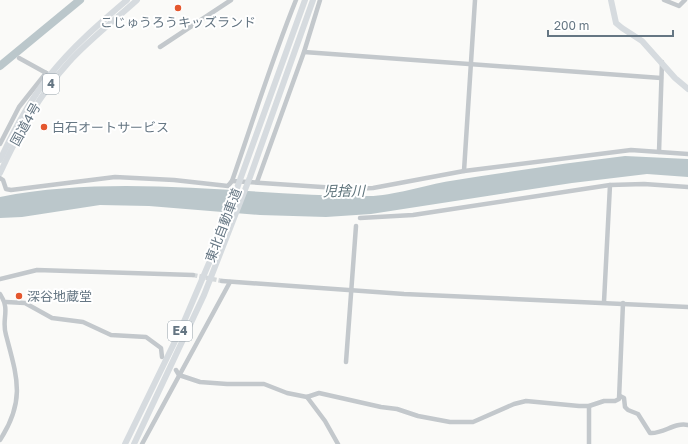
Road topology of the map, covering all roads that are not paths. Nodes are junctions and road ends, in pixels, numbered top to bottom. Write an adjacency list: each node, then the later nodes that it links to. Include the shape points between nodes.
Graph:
1 (127, 0): 12 (highway, 4)
2 (137, 0): 12 (highway, 4)
3 (231, 0): 13 (street)
4 (296, 0): 28 (street, via 275,52)
5 (305, 0): 53 (highway, 東北自動車道 / E4, via 228,215 194,298)
6 (313, 0): 54 (highway, 東北自動車道 / E4, via 250,177 190,328)
7 (320, 0): 14 (street)
8 (475, 0): 17 (street)
9 (611, 0): 16 (highway, via 616,23 642,41)
10 (664, 0): 11 (street, via 679,6)
11 (685, 0)
12 (122, 9): 18 (highway, 国道4号 / 4, via 77,46)
13 (160, 48)
14 (304, 52): 17 (street); 29 (street)
15 (19, 58): 18 (street)
16 (662, 62): 19 (street); 20 (highway)
17 (470, 65): 19 (street); 25 (street)
18 (50, 76): 21 (street, via 18,107); 24 (highway, 国道4号 / 4, via 24,112); 26 (highway, 国道4号 / 4)
19 (661, 78): 22 (street)
20 (688, 89)
21 (0, 144)
22 (659, 152): 23 (street); 25 (street, via 631,150)
23 (688, 154)
24 (0, 160)
25 (464, 171): 29 (street, via 373,188 267,185)
26 (0, 173)
27 (0, 178): 28 (street, via 6,189 11,190 109,177 228,186)
28 (232, 181): 29 (street)
29 (258, 182)
30 (610, 185): 31 (street, via 651,184); 32 (street, via 413,215); 41 (street)
31 (688, 187)
32 (360, 218)
33 (356, 226): 38 (street)
34 (193, 275): 35 (street, via 37,270)
35 (0, 279)
36 (222, 281): 37 (street)
37 (230, 282): 38 (street); 47 (street)
38 (352, 291): 41 (street); 45 (street)
39 (0, 294): 40 (street)
40 (6, 302): 44 (street, via 25,303 52,318 83,322 111,335 146,337 160,348); 52 (street, via 5,334 16,373 17,394 15,413)
41 (604, 302): 42 (street)
42 (623, 303): 43 (street); 48 (street)
43 (688, 307)
44 (162, 357)
45 (346, 362)
46 (176, 370): 47 (street)
47 (179, 375): 49 (street, via 200,382 264,384); 55 (street)
48 (620, 396): 50 (street, via 616,401); 51 (street, via 624,398 625,407 638,414 650,433 659,433 681,424)
49 (307, 397): 50 (street, via 319,393 460,423 479,420 526,401); 56 (street)
50 (589, 406): 57 (street)
51 (688, 424)
52 (0, 440)
53 (125, 444)
54 (134, 444)
55 (142, 444)
56 (338, 444)
57 (589, 444)

